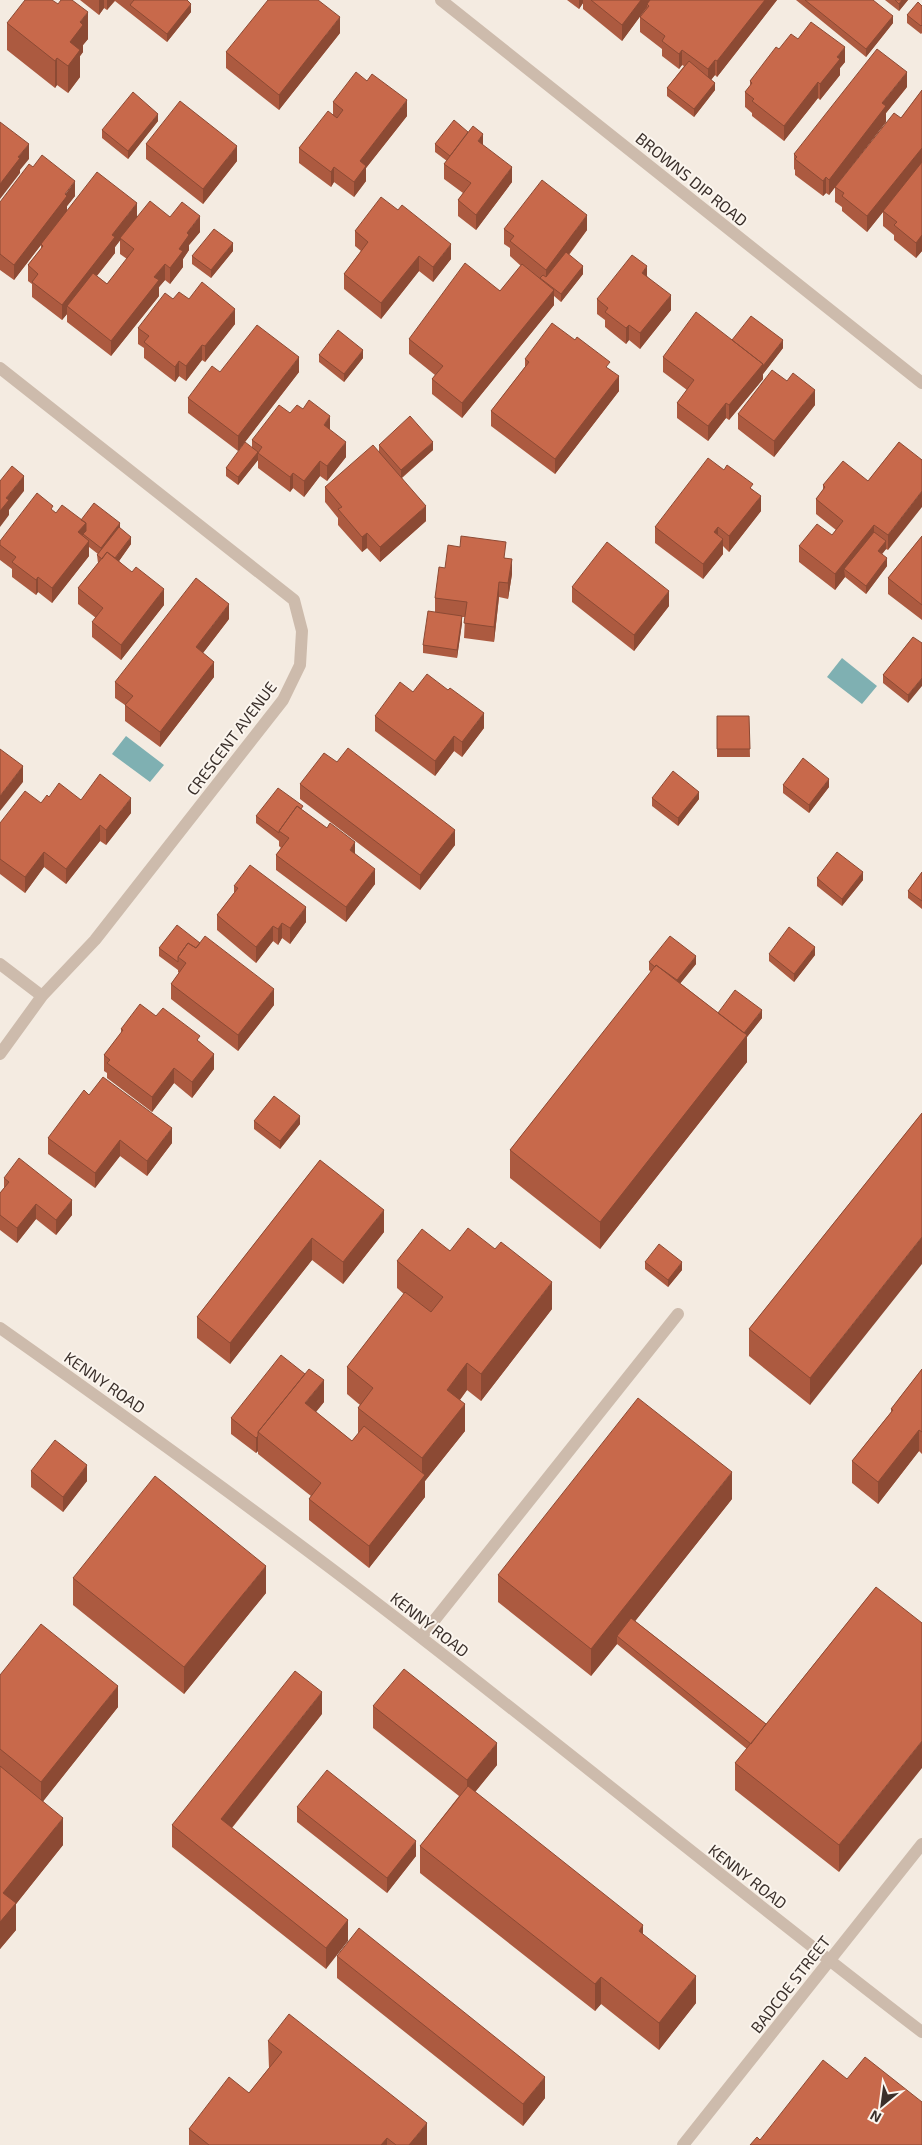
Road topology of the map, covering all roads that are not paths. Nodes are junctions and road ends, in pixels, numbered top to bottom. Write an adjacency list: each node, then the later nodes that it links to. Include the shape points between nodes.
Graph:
1 (441, 0): 3 (street, BROWNS DIP ROAD)
2 (0, 368): 5 (street, CRESCENT AVENUE, via 294,600 302,631 300,665 283,700 95,940)
3 (922, 383)
4 (0, 964): 5 (street)
5 (42, 996): 6 (street, CRESCENT AVENUE)
6 (0, 1054)
7 (678, 1314): 9 (street)
8 (0, 1328): 9 (street, KENNY ROAD, via 156,1438)
9 (421, 1638): 11 (street, KENNY ROAD)
10 (922, 1844): 11 (street, BADCOE STREET)
11 (829, 1961): 12 (street, KENNY ROAD); 13 (street, BADCOE STREET)
12 (922, 2032)
13 (683, 2145)

